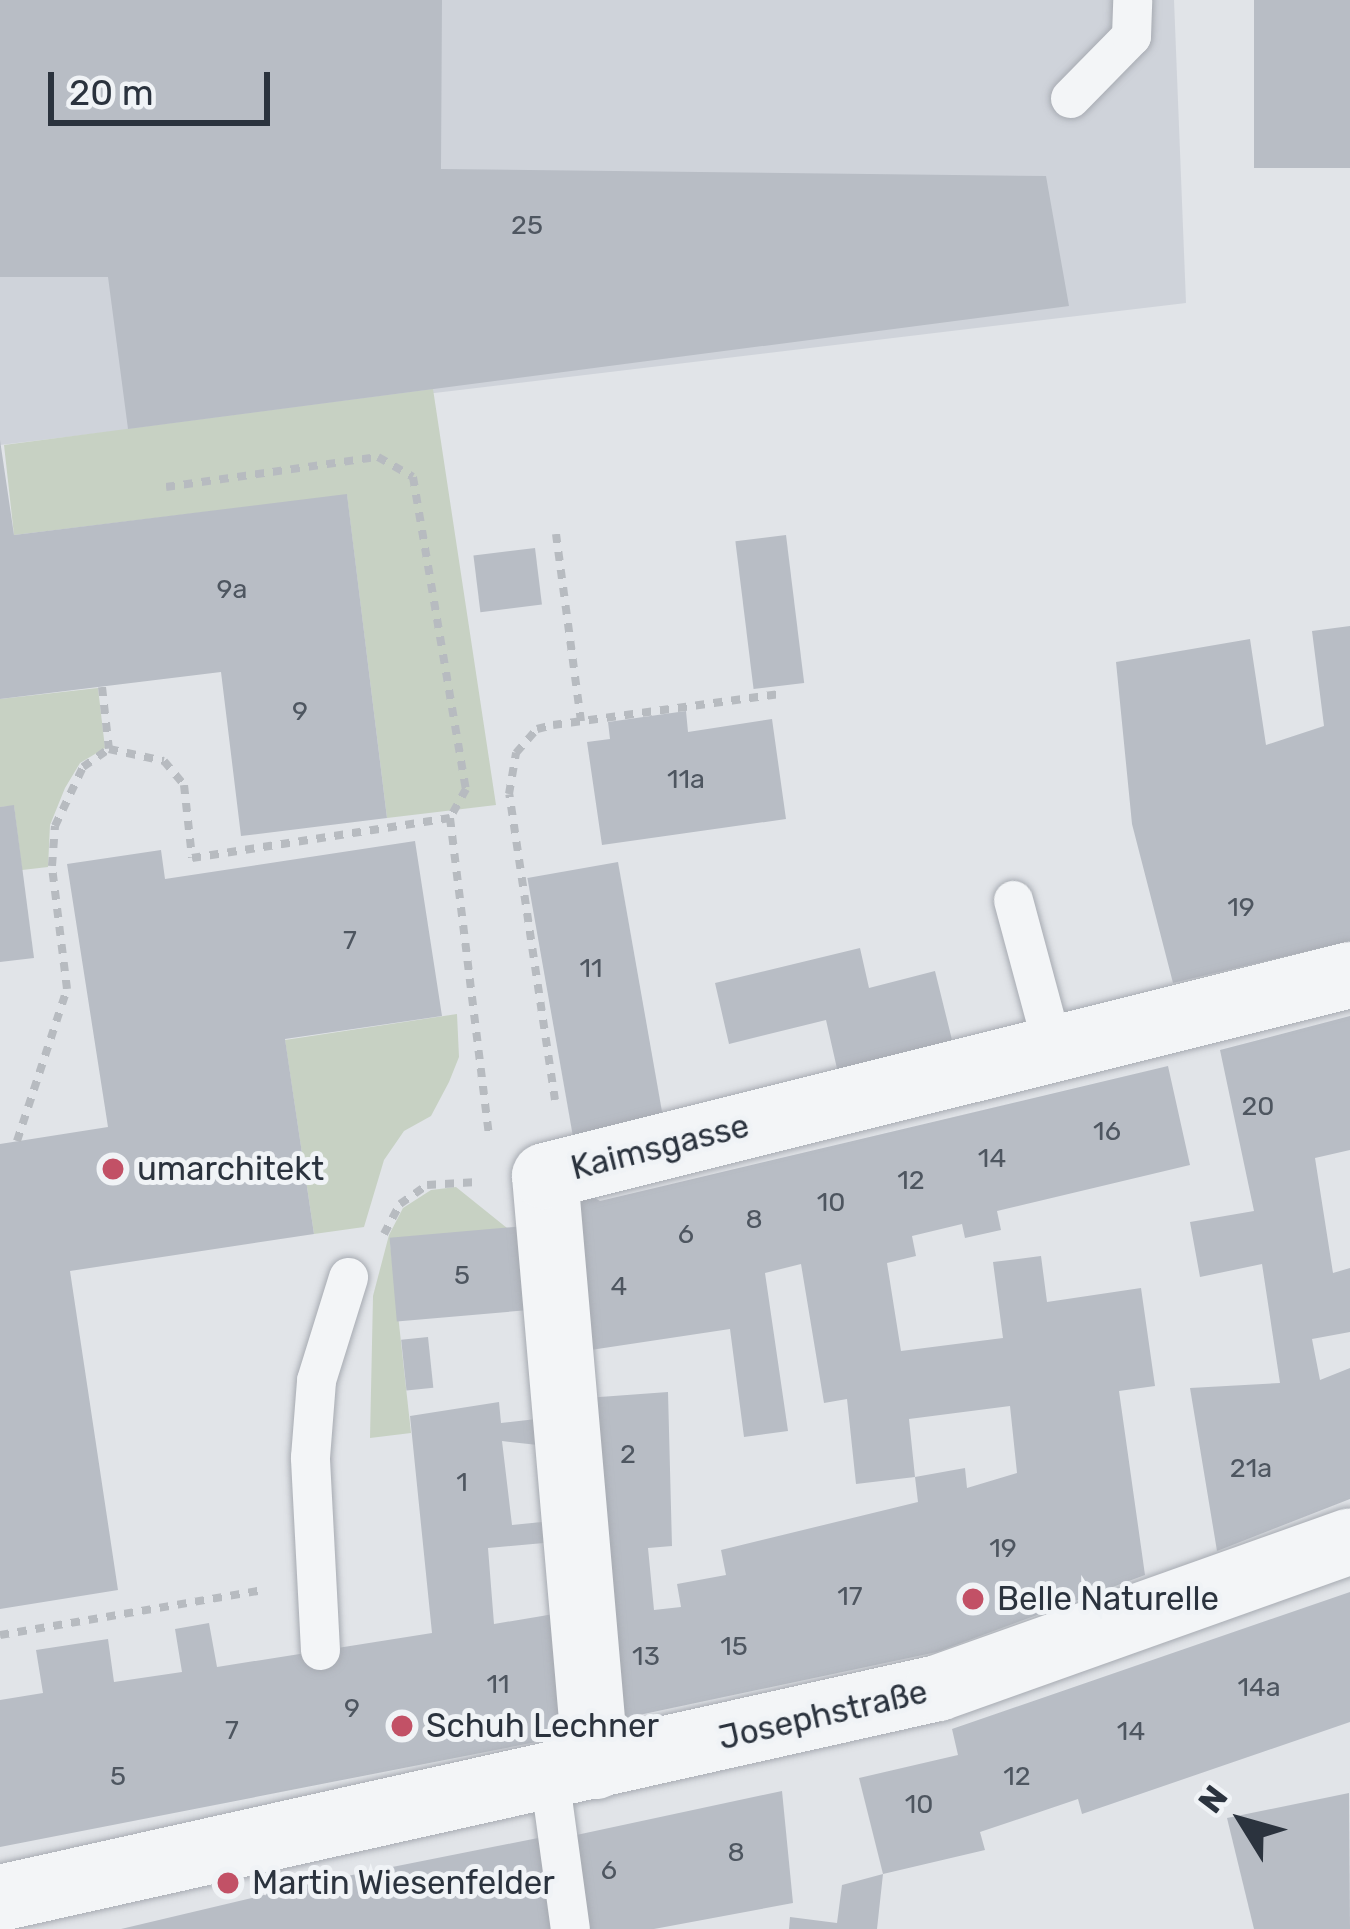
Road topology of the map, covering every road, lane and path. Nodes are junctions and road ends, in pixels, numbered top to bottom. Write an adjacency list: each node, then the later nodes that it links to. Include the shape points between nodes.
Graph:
1 (1132, 0): 2 (lane, via 1130,36)
2 (1070, 98)
3 (166, 487): 9 (path, via 378,457 413,477 466,789)
4 (556, 534): 7 (path)
5 (102, 687): 8 (path)
6 (780, 694): 7 (path)
7 (580, 721): 15 (path, via 537,729 510,770 509,794)
8 (109, 749): 9 (path, via 164,760 184,785 192,858); 14 (path, via 68,788 55,826 67,989)
9 (450, 818): 13 (path)
10 (1013, 901): 12 (lane)
11 (1350, 975): 12 (street, Kaimsgasse)
12 (1054, 1048): 15 (street, Kaimsgasse)
13 (489, 1138)
14 (17, 1142)
15 (566, 1170): 21 (street, Kaimsgasse, via 545,1176)
16 (348, 1277): 18 (lane, via 316,1379 310,1457)
17 (1350, 1540): 21 (street, Josephstraße, via 938,1688)
18 (317, 1580): 19 (path); 20 (lane)
19 (0, 1635)
20 (320, 1650)
21 (572, 1771): 22 (street, Josephstraße, via 327,1801); 23 (lane)
22 (0, 1898)
23 (570, 1929)

